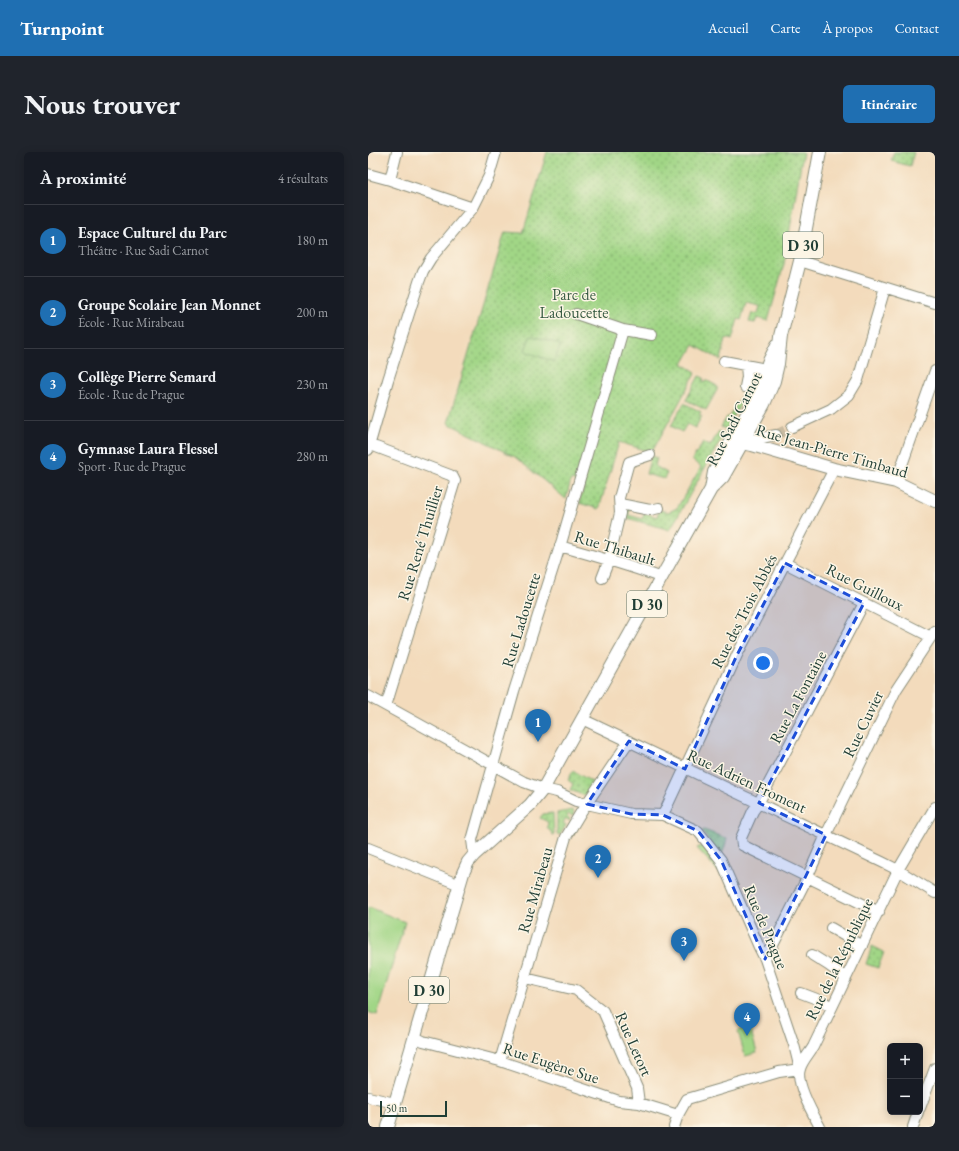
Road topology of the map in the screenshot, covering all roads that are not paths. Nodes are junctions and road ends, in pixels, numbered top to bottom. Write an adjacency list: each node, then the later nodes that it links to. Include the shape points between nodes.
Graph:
1 (397, 152): 5 (street)
2 (496, 152): 6 (street, via 490,176)
3 (820, 152): 7 (main road, Rue Sadi Carnot / D 30)
4 (368, 174): 5 (street)
5 (390, 180): 6 (street)
6 (473, 208): 22 (street, via 431,258 419,282)
7 (800, 262): 8 (street); 13 (main road, Rue Sadi Carnot / D 30)
8 (885, 288): 9 (street); 19 (street, via 858,380 849,395 831,409)
9 (935, 303)
10 (576, 314): 11 (street)
11 (623, 330): 12 (street); 29 (street, Rue Ladoucette)
12 (652, 336)
13 (781, 336): 16 (main road, Rue Sadi Carnot); 21 (main road, Rue Sadi Carnot / D 30, via 774,381)
14 (724, 360): 15 (street)
15 (746, 365): 16 (street); 18 (street, via 747,377)
16 (766, 369): 21 (main road, Rue Sadi Carnot)
17 (935, 371): 25 (street)
18 (744, 387)
19 (792, 427)
20 (776, 435): 21 (street)
21 (742, 443): 24 (main road, Rue Jean-Pierre Timbaud); 33 (main road, Rue Sadi Carnot / D 30, via 723,477 711,489)
22 (368, 447): 37 (street, Rue René Thuillier, via 376,447 450,475 455,481)
23 (650, 454): 27 (street, via 629,462 619,498)
24 (834, 469): 25 (main road, Rue Jean-Pierre Timbaud); 31 (street, Rue des Trois Abbés)
25 (896, 482): 26 (main road, Rue Jean-Pierre Timbaud)
26 (935, 501)
27 (620, 504): 28 (street, via 650,510); 30 (street)
28 (659, 508)
29 (560, 546): 30 (street, Rue Thibault); 40 (street, Rue Ladoucette)
30 (609, 560): 32 (street); 33 (street, Rue Thibault)
31 (785, 563): 34 (street, Rue Guilloux); 41 (street, Rue des Trois Abbés, via 737,655)
32 (602, 578)
33 (662, 578): 38 (main road, Rue Sadi Carnot / D 30)
34 (864, 603): 35 (street, Rue Guilloux); 44 (street, Rue La Fontaine)
35 (933, 634): 47 (street, Rue Cuvier, via 896,690)
36 (368, 696): 37 (street)
37 (386, 706): 40 (street)
38 (582, 719): 39 (street, Rue Adrien Froment); 42 (main road, Rue Sadi Carnot / D 30)
39 (629, 741): 41 (street, Rue Adrien Froment); 43 (street, Rue Mirabeau)
40 (494, 766): 42 (street, via 513,780); 49 (street, Rue Ladoucette, via 472,840)
41 (685, 769): 44 (street, Rue Adrien Froment); 46 (street, Rue des Trois Abbés)
42 (542, 789): 43 (street, via 557,792); 49 (main road, D 30, via 530,805)
43 (586, 804): 46 (street, via 631,814); 59 (street, Rue Mirabeau, via 566,837)
44 (758, 804): 47 (street, Rue Adrien Froment); 51 (street, Rue La Fontaine, via 741,838 742,846)
45 (935, 807): 50 (street, Rue de la République)
46 (667, 817): 58 (street, Rue de Prague, via 698,832 721,860)
47 (826, 835): 50 (street, Rue Adrien Froment); 51 (street, Rue Cuvier)
48 (368, 848): 52 (street)
49 (474, 855): 52 (main road, D 30, via 465,867)
50 (898, 870): 53 (street, Rue Adrien Froment); 54 (street, Rue de la République)
51 (807, 878): 54 (street); 58 (street, Rue Cuvier)
52 (460, 885): 63 (main road, D 30)
53 (935, 893)
54 (879, 912): 56 (street, Rue de la République)
55 (831, 928): 56 (street)
56 (862, 946): 60 (street, Rue de la République)
57 (812, 955): 60 (street)
58 (765, 959): 66 (street, Rue de Prague)
59 (525, 978): 64 (street, Rue Mirabeau); 70 (street, Rue Letort, via 576,990 603,1011 637,1088)
60 (846, 978): 62 (street, Rue de la République)
61 (801, 993): 62 (street)
62 (832, 1007): 66 (street, Rue de la République)
63 (415, 1037): 64 (street, Rue Eugène Sue); 69 (main road, D 30)
64 (500, 1062): 70 (street, Rue Eugène Sue, via 619,1101)
65 (935, 1068): 68 (street)
66 (800, 1069): 71 (street, via 779,1072 687,1099); 75 (street, via 799,1079 803,1091)
67 (368, 1097): 69 (street)
68 (923, 1100)
69 (395, 1103): 73 (main road, D 30)
70 (639, 1103): 71 (street, Rue Eugène Sue)
71 (678, 1115): 74 (street)
72 (917, 1115): 76 (street)
73 (390, 1126)
74 (674, 1127)
75 (820, 1127)
76 (913, 1127)

